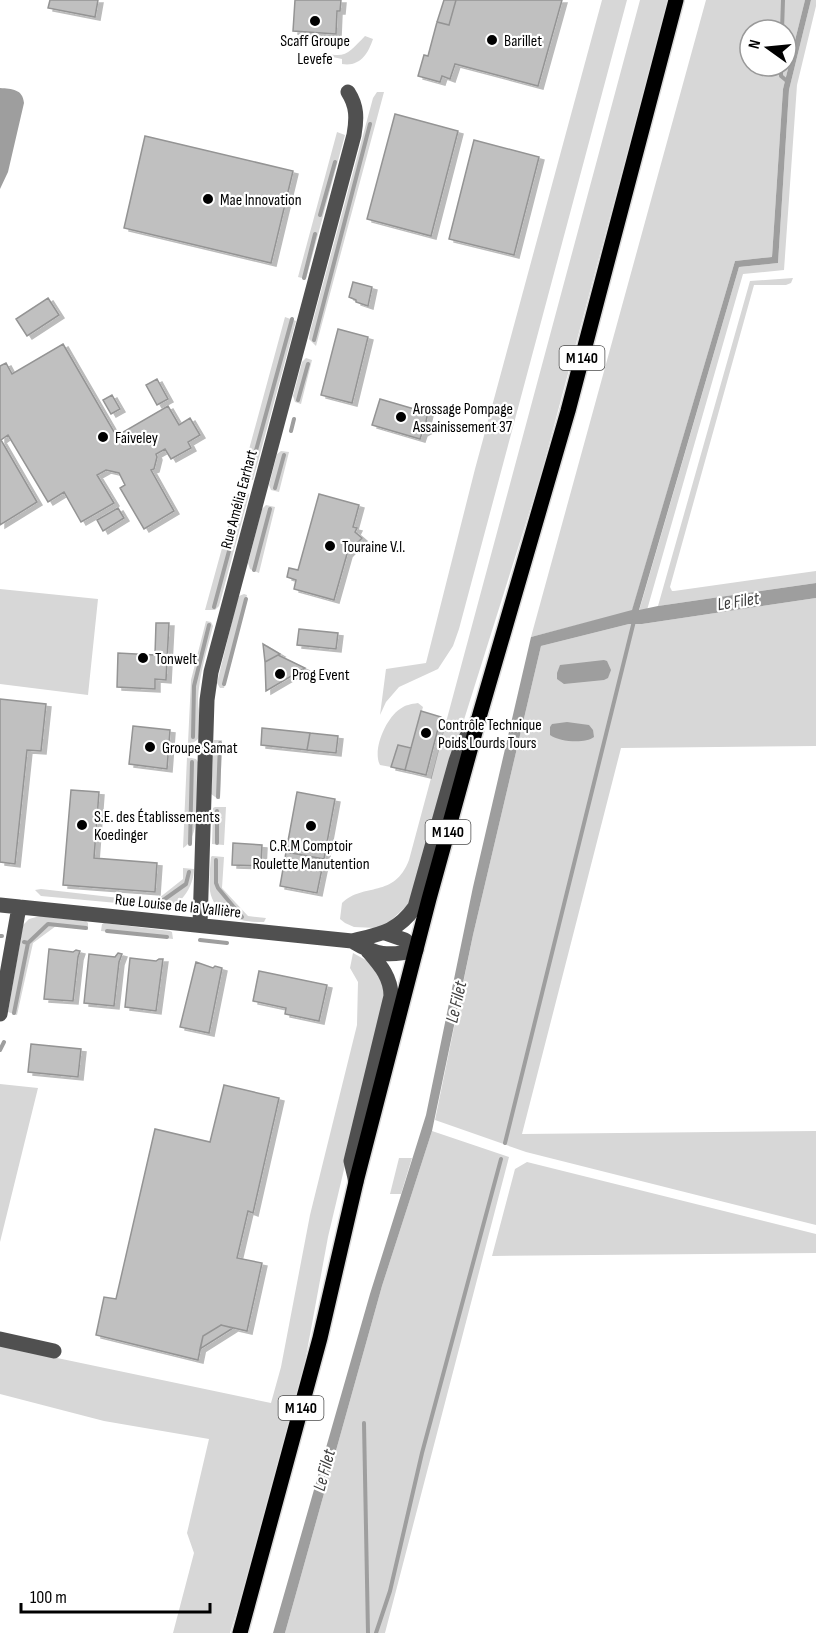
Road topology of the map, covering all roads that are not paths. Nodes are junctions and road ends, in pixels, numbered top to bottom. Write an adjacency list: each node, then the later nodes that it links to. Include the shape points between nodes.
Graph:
1 (676, 0): 3 (main road, M 140, via 568,411)
2 (348, 92): 6 (street, Rue Amélia Earhart, via 357,114 354,135 211,672)
3 (480, 714): 7 (street, Rue Louise de la Vallière, via 456,761 415,907 402,923); 10 (main road, M 140)
4 (0, 905): 5 (street, Rue Louise de la Vallière)
5 (19, 907): 6 (street, Rue Louise de la Vallière); 11 (street)
6 (200, 925): 8 (street, Rue Louise de la Vallière)
7 (385, 933): 8 (street, Rue Louise de la Vallière); 10 (street, via 405,940)
8 (352, 941): 9 (street, Rue Louise de la Vallière)
9 (368, 951): 10 (street, Rue Louise de la Vallière, via 397,955); 12 (street, Rue Louise de la Vallière, via 387,976 391,996 351,1161)
10 (416, 951): 12 (main road, M 140)
11 (0, 1014)
12 (356, 1182): 15 (main road, M 140, via 320,1338)
13 (0, 1339): 14 (street)
14 (54, 1351)
15 (240, 1633)

